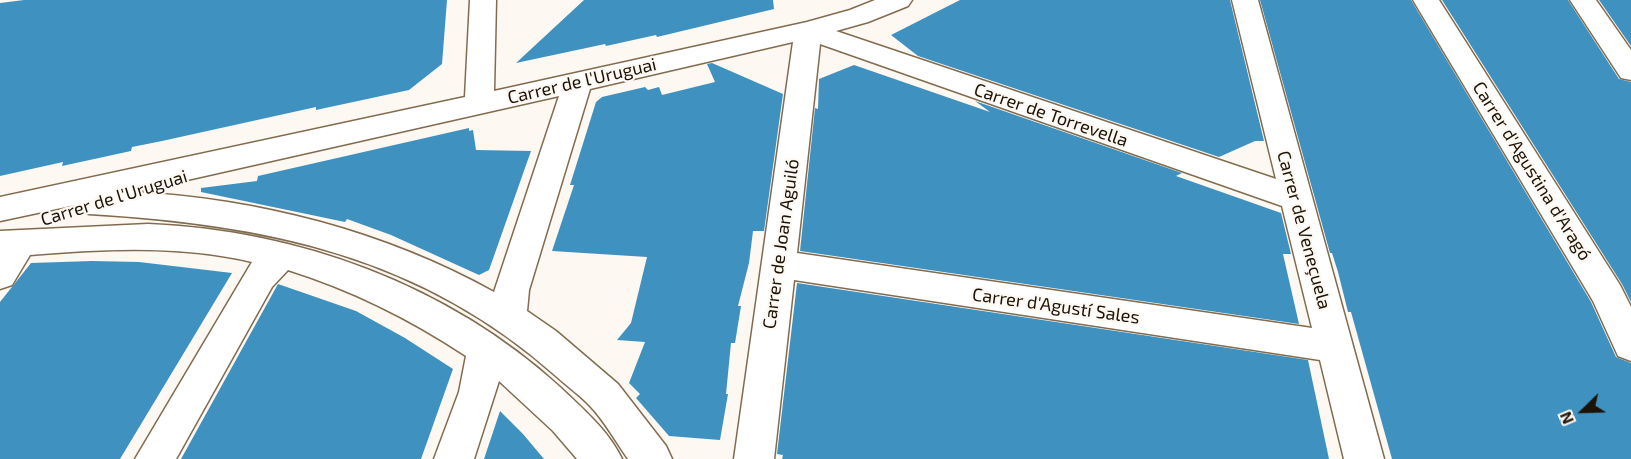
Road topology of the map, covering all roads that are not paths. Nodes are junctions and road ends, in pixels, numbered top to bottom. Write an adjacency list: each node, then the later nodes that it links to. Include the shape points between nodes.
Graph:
1 (483, 0): 9 (street)
2 (899, 0): 6 (street, Carrer de l'Uruguai)
3 (1245, 0): 11 (street, Carrer de Veneçuela)
4 (1426, 0): 19 (street, Carrer d'Agustina d'Aragó, via 1608,295)
5 (1582, 0): 7 (street)
6 (808, 30): 8 (street, Carrer de l'Uruguai); 11 (street, Carrer de Torrevella); 17 (street, Carrer de Joan Aguiló)
7 (1631, 71)
8 (578, 82): 9 (street, Carrer de l'Uruguai); 18 (street, via 512,290)
9 (479, 104): 10 (street, Carrer de l'Uruguai)
10 (256, 155): 12 (street, Carrer de l'Uruguai); 13 (street, Carrer de l'Uruguai); 14 (street, via 231,168 212,194 211,205)
11 (1294, 198): 20 (street, Carrer de Veneçuela)
12 (99, 202): 13 (street); 14 (street); 15 (street, Carrer de l'Uruguai, via 24,225)
13 (15, 206)
14 (221, 213): 18 (street, via 290,226 367,248 438,278)
15 (2, 248): 16 (street, via 109,238 175,239 235,245)
16 (285, 256): 21 (street, via 358,279 424,310); 22 (street, via 273,262 260,277)
17 (778, 264): 20 (street, Carrer d'Agustí Sales); 26 (street, Carrer de Joan Aguiló)
18 (509, 317): 25 (street, via 605,396)
19 (1631, 345)
20 (1335, 347): 27 (street, Carrer de Veneçuela)
21 (485, 351): 23 (street, via 480,384); 24 (street, via 560,411)
22 (155, 459)
23 (454, 459)
24 (602, 459)
25 (652, 459)
26 (754, 459)
27 (1364, 459)

